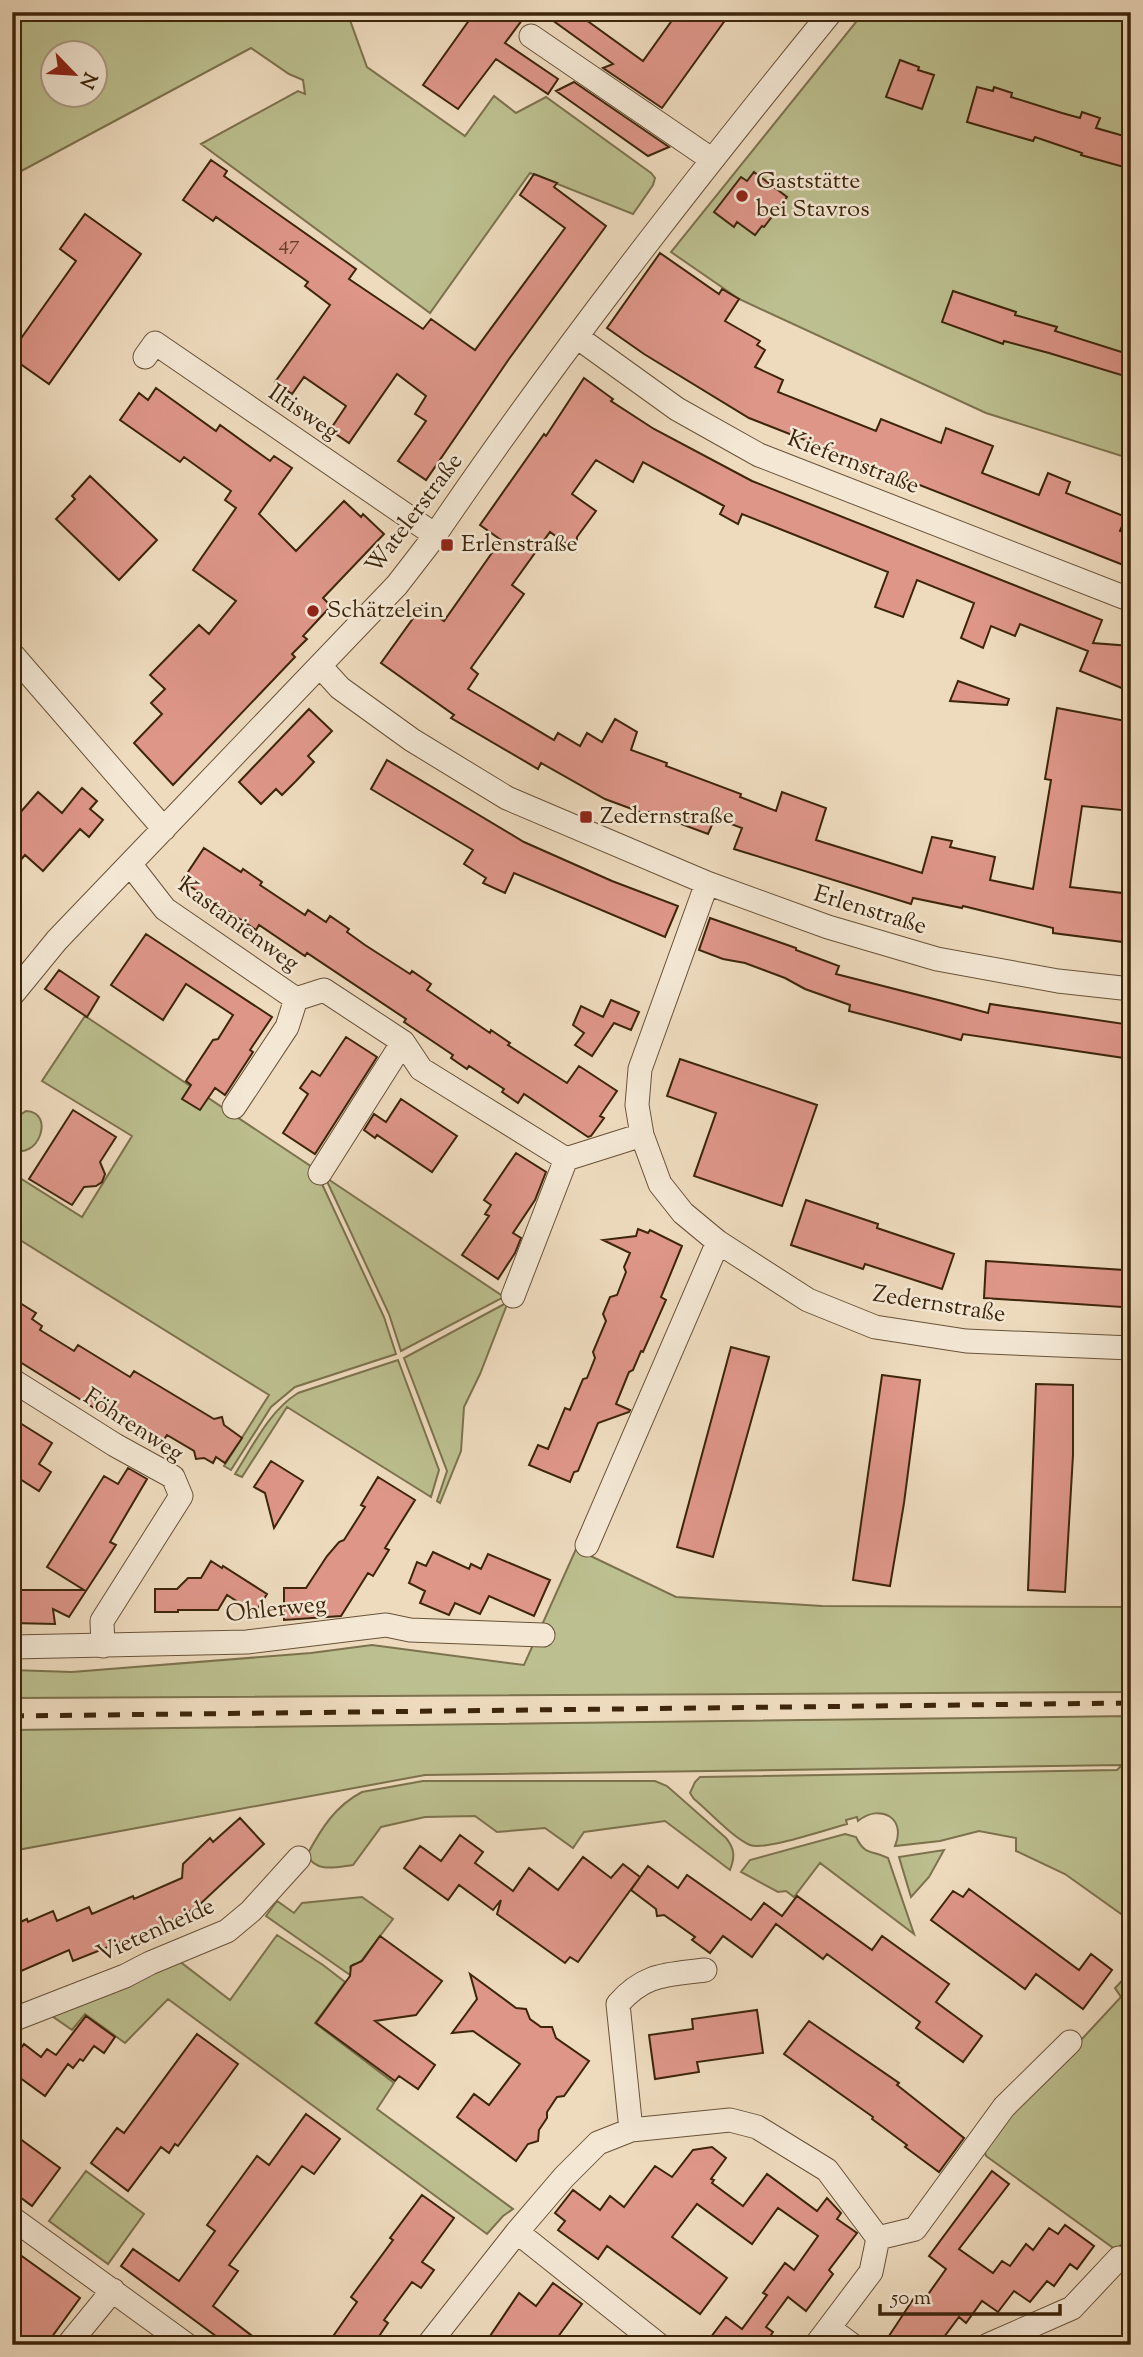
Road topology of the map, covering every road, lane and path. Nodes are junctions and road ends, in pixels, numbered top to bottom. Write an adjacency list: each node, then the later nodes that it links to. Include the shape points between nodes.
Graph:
1 (831, 12): 3 (street, Watelerstraße)
2 (531, 36): 3 (street)
3 (711, 159): 4 (street, Watelerstraße)
4 (577, 337): 6 (street, Watelerstraße); 7 (street, Kiefernstraße, via 677,408 759,455)
5 (145, 357): 6 (street, Iltisweg, via 155,343)
6 (435, 535): 9 (street, Watelerstraße, via 397,585)
7 (1131, 600)
8 (12, 654): 10 (street)
9 (320, 666): 10 (street, Watelerstraße); 12 (street, Erlenstraße, via 341,688 412,740 507,798)
10 (164, 829): 11 (street, Watelerstraße)
11 (130, 864): 14 (street, Watelerstraße); 15 (street, Kastanienweg, via 165,909)
12 (707, 883): 13 (street, Erlenstraße, via 828,927 937,959); 18 (street, Zedernstraße, via 640,1069 637,1105)
13 (1131, 989)
14 (12, 995)
15 (296, 999): 16 (street, Kastanienweg, via 324,990); 17 (street, via 287,1027)
16 (403, 1042): 19 (street, Kastanienweg, via 421,1069); 20 (street)
17 (234, 1107)
18 (642, 1135): 19 (street); 21 (street, Zedernstraße, via 660,1184 683,1213)
19 (566, 1160): 22 (street)
20 (320, 1173)
21 (718, 1242): 23 (street, Zedernstraße, via 808,1300 875,1327 966,1341); 25 (street)
22 (513, 1296)
23 (1131, 1348)
24 (12, 1380): 27 (street, Föhrenweg, via 173,1477 181,1496 102,1622)
25 (587, 1545)
26 (543, 1635): 27 (street, Ohlerweg, via 386,1625 247,1642)
27 (103, 1646): 28 (street, Ohlerweg)
28 (12, 1647)
29 (299, 1858): 31 (street, Vietenheide, via 227,1931)
30 (705, 1970): 33 (street, via 651,1978 618,2004)
31 (12, 2020)
32 (1070, 2042): 36 (street, via 1004,2107 915,2229)
33 (631, 2130): 35 (street, via 598,2143); 36 (street, via 730,2120 757,2127 827,2170)
34 (12, 2218): 38 (street)
35 (517, 2232): 42 (street); 43 (street)
36 (878, 2238): 39 (street, via 871,2272)
37 (1119, 2258): 45 (street, via 1072,2308)
38 (113, 2290): 40 (street); 41 (street)
39 (823, 2336): 44 (street)
40 (68, 2345)
41 (187, 2345)
42 (428, 2345)
43 (659, 2345)
44 (852, 2345)
45 (988, 2345)

